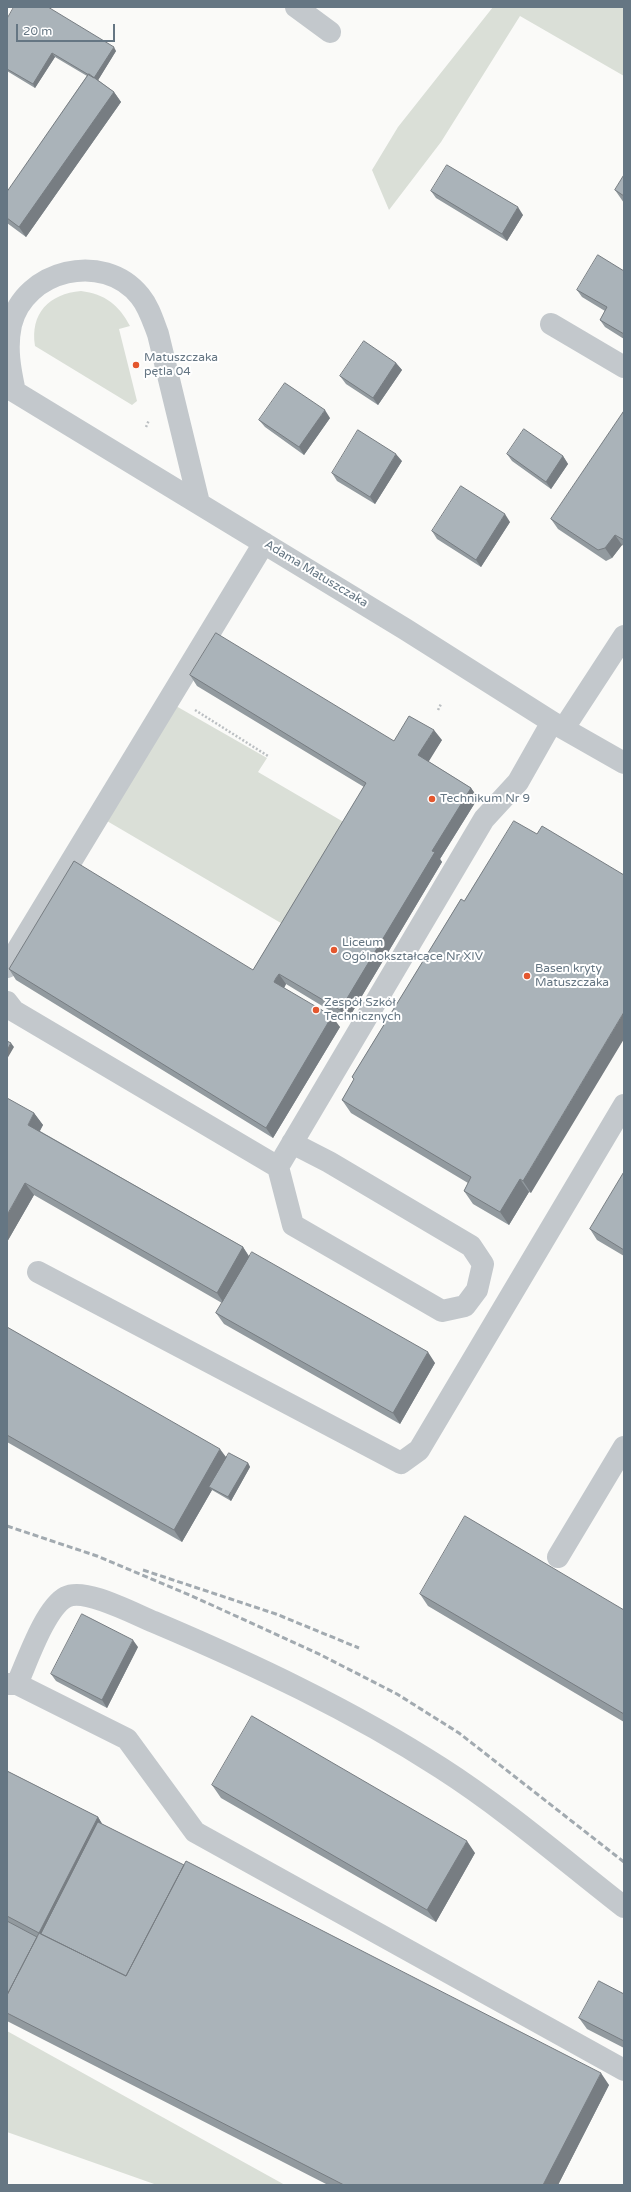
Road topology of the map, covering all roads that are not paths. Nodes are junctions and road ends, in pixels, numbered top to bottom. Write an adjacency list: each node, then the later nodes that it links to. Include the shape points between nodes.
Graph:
1 (296, 7): 2 (street)
2 (330, 32)
3 (551, 324): 4 (street)
4 (624, 367)
5 (11, 389): 6 (street, Adama Matuszczaka); 6 (street, via 8,346 11,325 26,295 54,275 72,271 90,270 107,274 126,283 139,295 151,314 158,334)
6 (199, 503): 7 (street, Adama Matuszczaka)
7 (264, 543): 9 (street, Adama Matuszczaka); 11 (street)
8 (624, 636): 9 (street)
9 (558, 725): 10 (street, Adama Matuszczaka); 14 (street, via 518,782 484,819)
10 (624, 763)
11 (7, 967)
12 (7, 1002): 15 (street, via 14,1011)
13 (624, 1105): 16 (street, via 419,1450 401,1464)
14 (292, 1143): 15 (street); 15 (street, via 471,1246 483,1264 477,1290 465,1306 442,1311 293,1225)
15 (278, 1166)
16 (38, 1272)
17 (624, 1447): 18 (street)
18 (558, 1557)
19 (12, 1684): 20 (street, via 49,1612 66,1596 89,1595 204,1644 360,1718 443,1770 520,1825); 21 (street, via 127,1739 195,1832)
20 (624, 1907)
21 (624, 2070)

